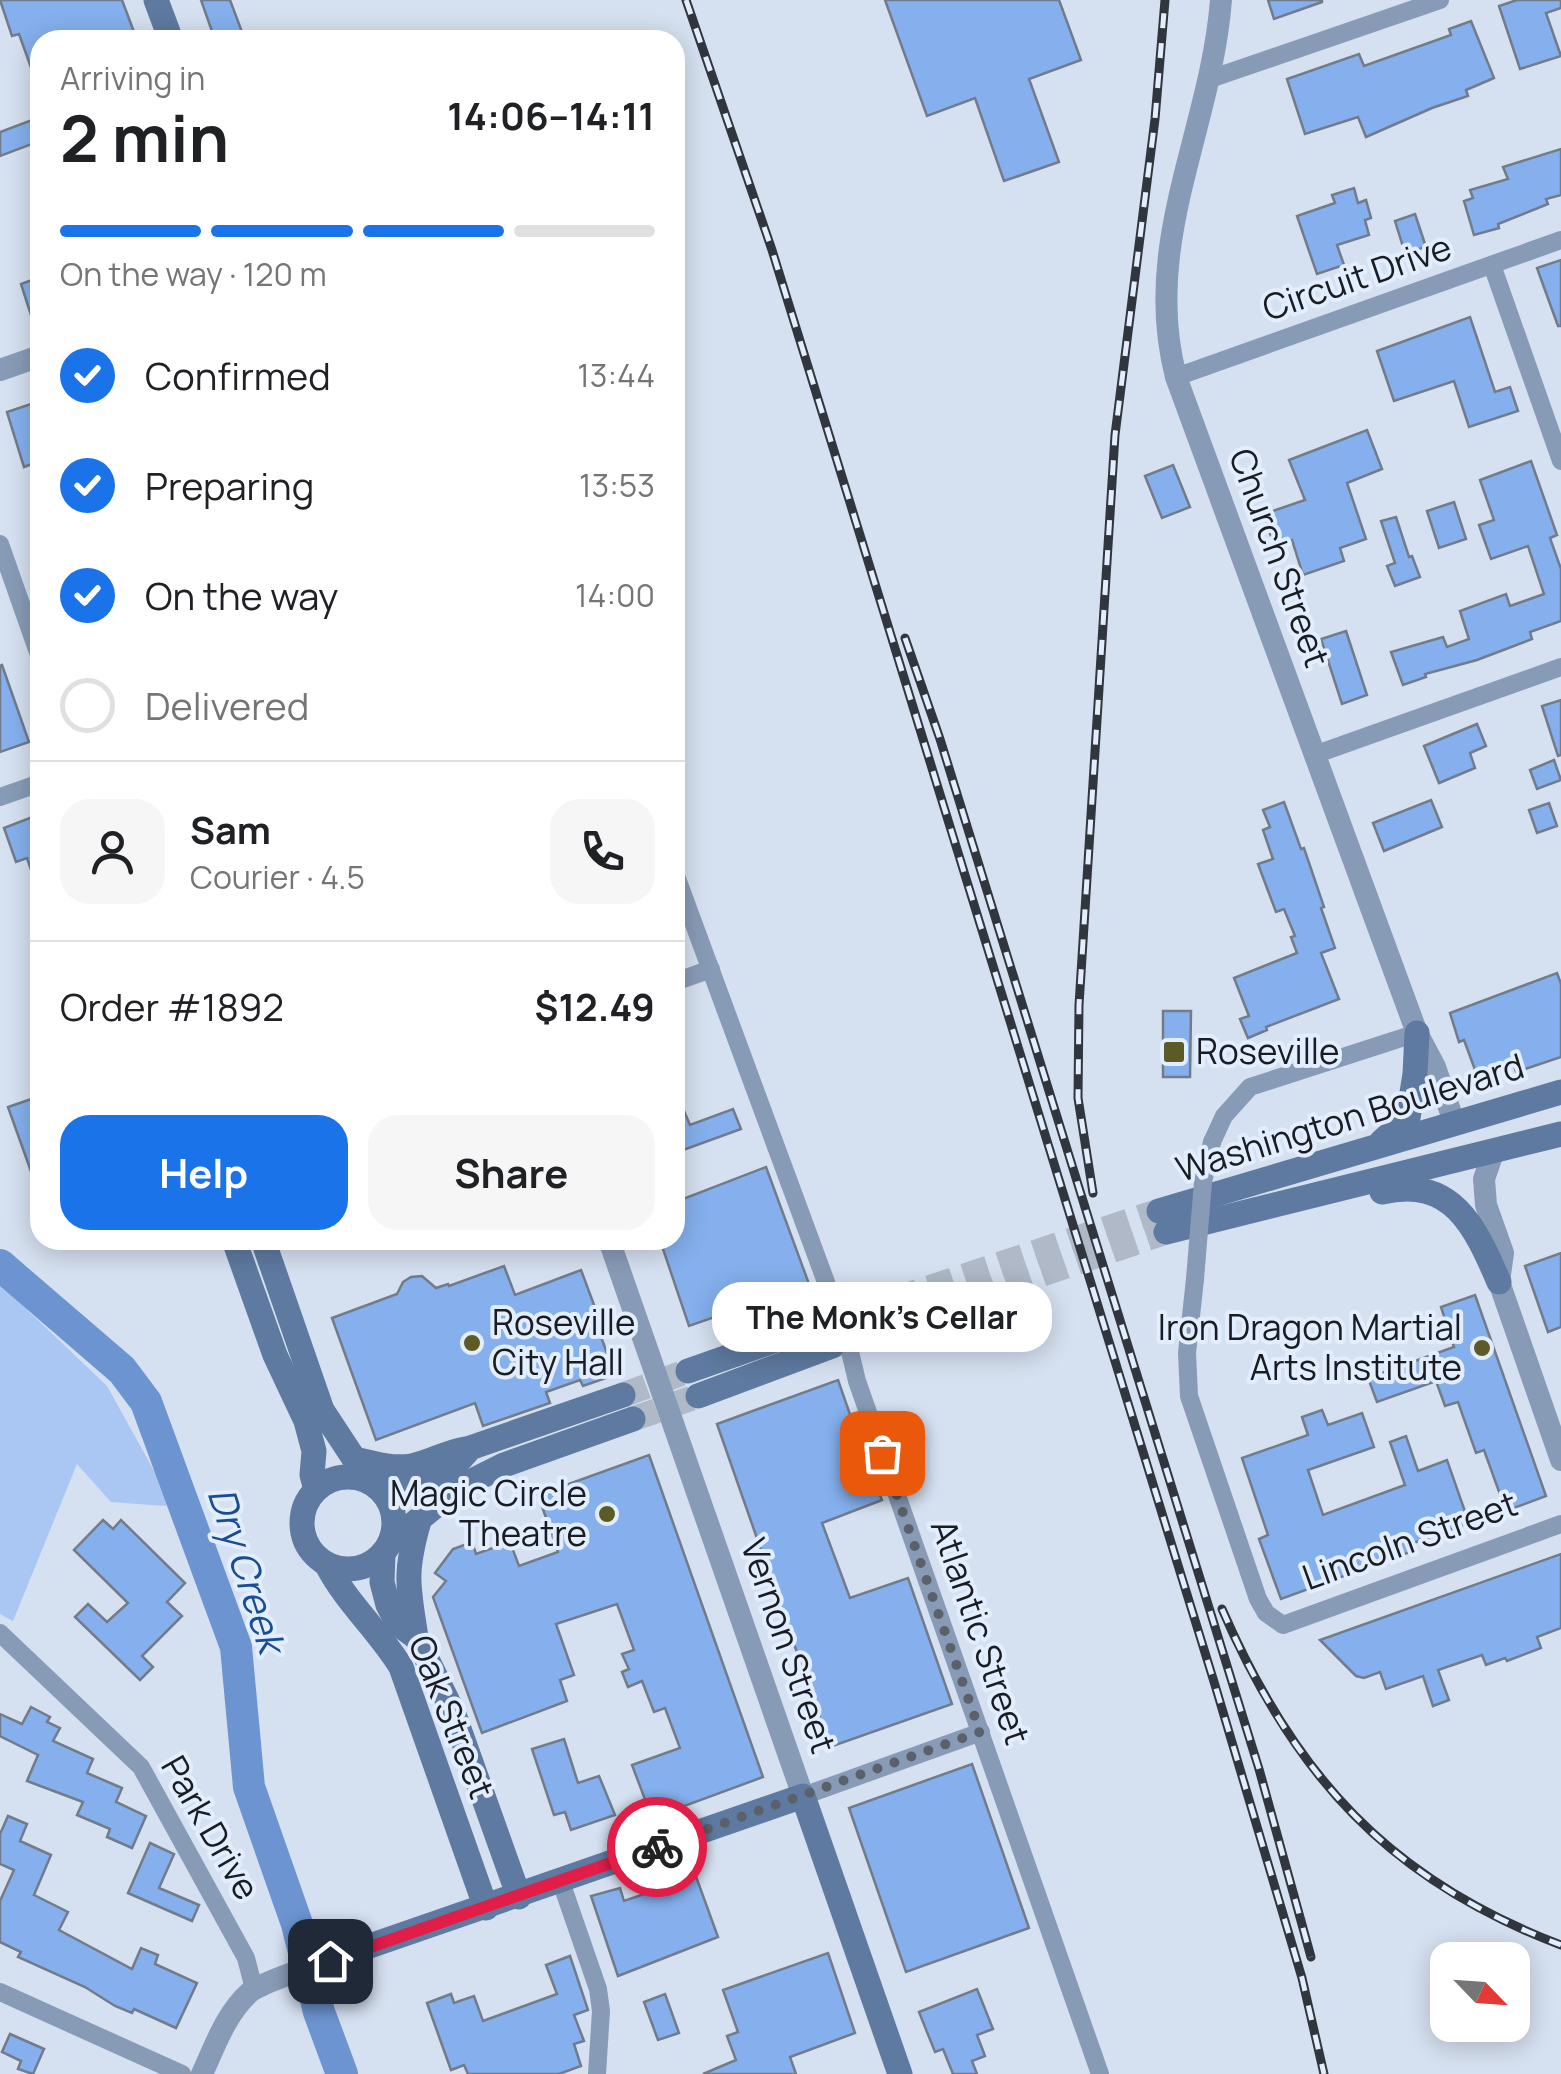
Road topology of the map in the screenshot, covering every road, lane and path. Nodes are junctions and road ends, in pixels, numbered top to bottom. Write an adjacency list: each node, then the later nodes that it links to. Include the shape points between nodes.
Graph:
1 (156, 0): 4 (main road)
2 (1222, 0): 5 (street, Church Street)
3 (1440, 0): 5 (street)
4 (167, 30)
5 (1210, 79): 10 (street, Church Street, via 1178,193 1164,286)
6 (1561, 240): 7 (street, Circuit Drive)
7 (1492, 266): 10 (street, Circuit Drive); 11 (street)
8 (30, 360): 9 (street)
9 (0, 370)
10 (1176, 377): 15 (street, Church Street)
11 (1561, 461)
12 (0, 544): 13 (street)
13 (30, 630)
14 (1561, 666): 15 (street)
15 (1314, 756): 21 (street, Church Street)
16 (30, 786): 17 (street)
17 (0, 797)
18 (685, 900): 19 (street, Atlantic Street)
19 (710, 969): 20 (street); 44 (street, Atlantic Street, via 847,1339)
20 (685, 978)
21 (1417, 1033): 23 (street, Church Street); 25 (main road, via 1408,1118); 39 (street, Lincoln Street, bridge, via 1250,1087 1224,1116 1203,1182 1187,1353 1192,1407 1258,1599 1283,1625)
22 (1561, 1092): 23 (main road, Washington Boulevard)
23 (1454, 1122): 25 (main road, Washington Boulevard)
24 (1561, 1134): 26 (main road, Washington Boulevard)
25 (1378, 1144): 27 (main road, Washington Boulevard, via 1162,1221)
26 (1494, 1150): 27 (main road, Washington Boulevard); 31 (street, via 1484,1179 1503,1253)
27 (1285, 1200): 31 (main road, via 1316,1208 1400,1188 1428,1190 1469,1222)
28 (238, 1250): 37 (main road, via 306,1420)
29 (266, 1250): 36 (main road, via 322,1410)
30 (612, 1250): 45 (street, Vernon Street)
31 (1499, 1282): 35 (street)
32 (688, 1371): 33 (main road, via 828,1334)
33 (698, 1396)
34 (470, 1448): 36 (main road); 36 (main road, via 456,1466 418,1485 393,1489); 38 (main road, via 628,1407 456,1489)
35 (1561, 1460)
36 (367, 1475): 37 (main road, via 332,1479); 40 (main road, via 392,1507)
37 (316, 1489): 41 (main road, via 301,1526 309,1549)
38 (419, 1522): 40 (main road); 43 (main road, via 408,1560)
39 (1561, 1524)
40 (386, 1548): 41 (main road, via 363,1566); 43 (main road, Oak Street, via 382,1582 388,1606)
41 (328, 1565): 48 (main road, Oak Street, via 400,1667)
42 (0, 1633): 50 (street, Park Drive, via 140,1767)
43 (416, 1637): 47 (main road, Oak Street, via 464,1737)
44 (980, 1732): 45 (street); 56 (street, Atlantic Street)
45 (803, 1796): 46 (main road); 55 (main road, Vernon Street)
46 (561, 1882): 47 (main road); 54 (street, via 598,1989)
47 (518, 1897): 48 (main road)
48 (486, 1908): 49 (main road)
49 (361, 1950): 50 (street)
50 (261, 1986): 53 (street, via 237,2006)
51 (0, 1992): 52 (street)
52 (182, 2074)
53 (202, 2074)
54 (597, 2074)
55 (900, 2074)
56 (1100, 2074)

